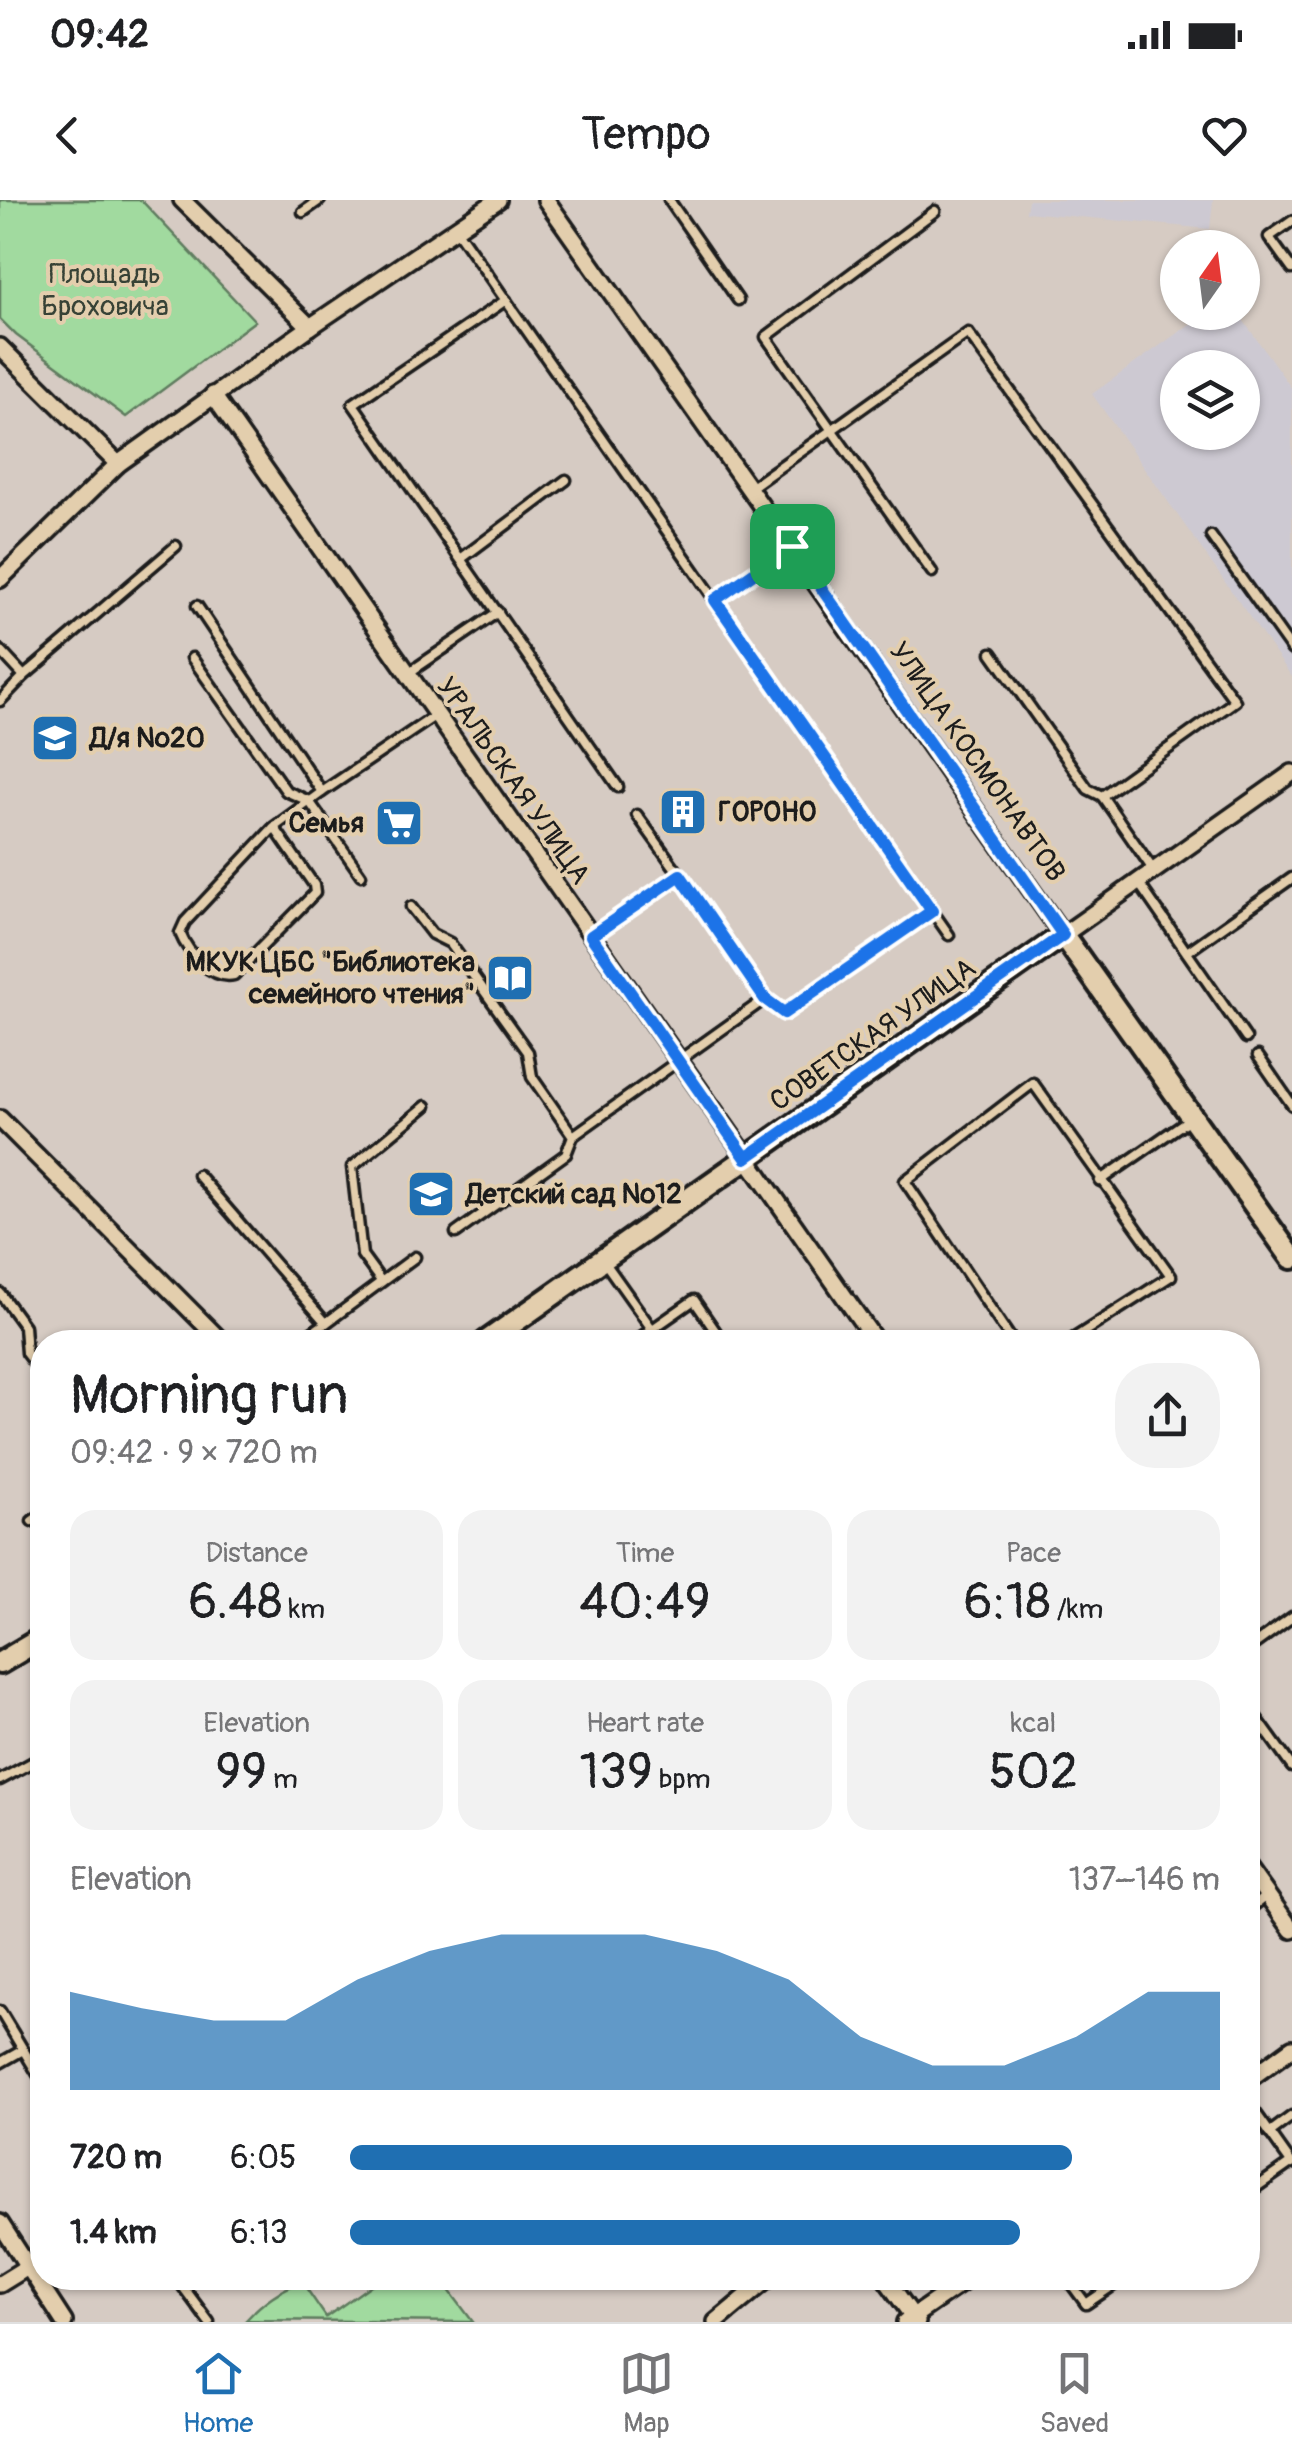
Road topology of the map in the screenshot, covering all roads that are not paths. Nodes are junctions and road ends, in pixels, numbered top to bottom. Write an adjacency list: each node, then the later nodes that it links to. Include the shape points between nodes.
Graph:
1 (182, 200): 13 (street)
2 (320, 200): 7 (lane)
3 (498, 200): 9 (street)
4 (546, 200): 19 (street, УЛИЦА КОСМОНАВТОВ)
5 (670, 200): 12 (lane)
6 (935, 211): 16 (lane, via 766,337)
7 (303, 212)
8 (1292, 221): 10 (lane, via 1269,237)
9 (456, 229): 11 (lane); 13 (street)
10 (1292, 270)
11 (506, 300): 23 (lane, via 354,404); 26 (lane)
12 (738, 300)
13 (310, 326): 15 (street)
14 (0, 347): 17 (street)
15 (213, 395): 17 (street); 33 (street, УРАЛЬСКАЯ УЛИЦА)
16 (832, 430): 19 (lane); 24 (lane); 40 (lane, via 968,333 1234,701)
17 (118, 464): 25 (street)
18 (566, 480): 23 (lane)
19 (750, 488): 22 (street, УЛИЦА КОСМОНАВТОВ)
20 (1212, 536): 30 (lane)
21 (176, 546): 34 (lane)
22 (792, 546): 26 (lane); 52 (street, УЛИЦА КОСМОНАВТОВ)
23 (462, 558): 28 (lane)
24 (932, 572)
25 (0, 579)
26 (715, 600): 50 (lane)
27 (197, 606): 39 (lane)
28 (498, 612): 33 (lane); 38 (lane)
29 (0, 650): 34 (lane)
30 (1292, 650)
31 (992, 653): 40 (lane, via 1088,789)
32 (192, 658): 41 (lane, via 286,790)
33 (407, 674): 36 (street, УРАЛЬСКАЯ УЛИЦА)
34 (24, 676): 35 (lane)
35 (0, 700)
36 (436, 715): 39 (lane); 53 (street, УРАЛЬСКАЯ УЛИЦА)
37 (1292, 773): 44 (street, СОВЕТСКАЯ УЛИЦА)
38 (618, 787)
39 (322, 792): 41 (lane)
40 (1102, 796): 44 (lane)
41 (309, 801): 43 (lane); 45 (lane)
42 (637, 815): 46 (lane)
43 (274, 827): 43 (lane, via 180,933 214,974 234,974 315,893)
44 (1154, 871): 48 (street, СОВЕТСКАЯ УЛИЦА)
45 (362, 874)
46 (680, 875): 53 (lane); 55 (lane)
47 (1292, 878): 54 (lane)
48 (1138, 882): 52 (street, СОВЕТСКАЯ УЛИЦА); 54 (lane)
49 (411, 908): 63 (lane, via 432,934 450,942 517,1036 532,1077)
50 (932, 911): 51 (lane); 55 (lane, via 784,1013)
51 (949, 935)
52 (1063, 935): 61 (street, УЛИЦА КОСМОНАВТОВ); 64 (street, СОВЕТСКАЯ УЛИЦА)
53 (591, 936): 58 (street, УРАЛЬСКАЯ УЛИЦА)
54 (1187, 952): 56 (lane)
55 (765, 999): 58 (lane)
56 (1246, 1038)
57 (1258, 1056): 59 (lane)
58 (678, 1062): 63 (lane); 64 (street, УРАЛЬСКАЯ УЛИЦА)
59 (1292, 1104)
60 (426, 1106): 71 (lane, via 352,1166 362,1256)
61 (1192, 1117): 66 (lane); 68 (street, УЛИЦА КОСМОНАВТОВ)
62 (0, 1119): 75 (street)
63 (572, 1136): 67 (lane, via 566,1154)
64 (746, 1158): 70 (street, СОВЕТСКАЯ УЛИЦА); 79 (street, УРАЛЬСКАЯ УЛИЦА)
65 (198, 1175): 73 (lane)
66 (1100, 1181): 80 (lane, via 1033,1084 905,1181); 81 (lane, via 1171,1276)
67 (456, 1234)
68 (1292, 1256)
69 (414, 1257): 71 (lane)
70 (604, 1260): 74 (lane); 77 (street, СОВЕТСКАЯ УЛИЦА)
71 (381, 1281): 73 (lane)
72 (0, 1293): 82 (lane, via 24,1326)
73 (326, 1322): 76 (lane)
74 (652, 1329): 78 (lane, via 694,1300)
75 (210, 1330)
76 (315, 1330)
77 (503, 1330)
78 (715, 1330)
79 (868, 1330)
80 (1005, 1330)
81 (1087, 1330)
82 (30, 1359)
83 (1292, 1617): 84 (lane)
84 (1260, 1640)
85 (30, 1645): 86 (street)
86 (0, 1663)
87 (1260, 1723): 89 (lane)
88 (30, 1764): 90 (lane)
89 (1292, 1767)
90 (0, 1780)
91 (1260, 1886): 92 (street)
92 (1267, 1896): 93 (lane); 94 (street)
93 (1260, 1901)
94 (1292, 1930)
95 (0, 2011): 97 (lane)
96 (1292, 2048): 100 (street)
97 (23, 2050): 98 (lane); 99 (lane)
98 (30, 2061)
99 (0, 2064)
100 (1260, 2071)
101 (1292, 2116): 103 (lane)
102 (1260, 2120): 103 (lane)
103 (1269, 2133): 104 (lane)
104 (1291, 2164): 105 (lane)
105 (1260, 2185)
106 (0, 2223): 108 (street)
107 (30, 2266): 108 (street)
108 (26, 2268): 109 (street); 110 (street)
109 (30, 2274)
110 (0, 2284)
111 (41, 2290): 119 (street)
112 (185, 2290): 120 (lane)
113 (755, 2290): 121 (street)
114 (892, 2290): 118 (street)
115 (952, 2290): 118 (street)
116 (1076, 2290): 117 (lane, via 1086,2304)
117 (1106, 2290)
118 (911, 2320)
119 (64, 2322)
120 (208, 2322)
121 (716, 2322)

